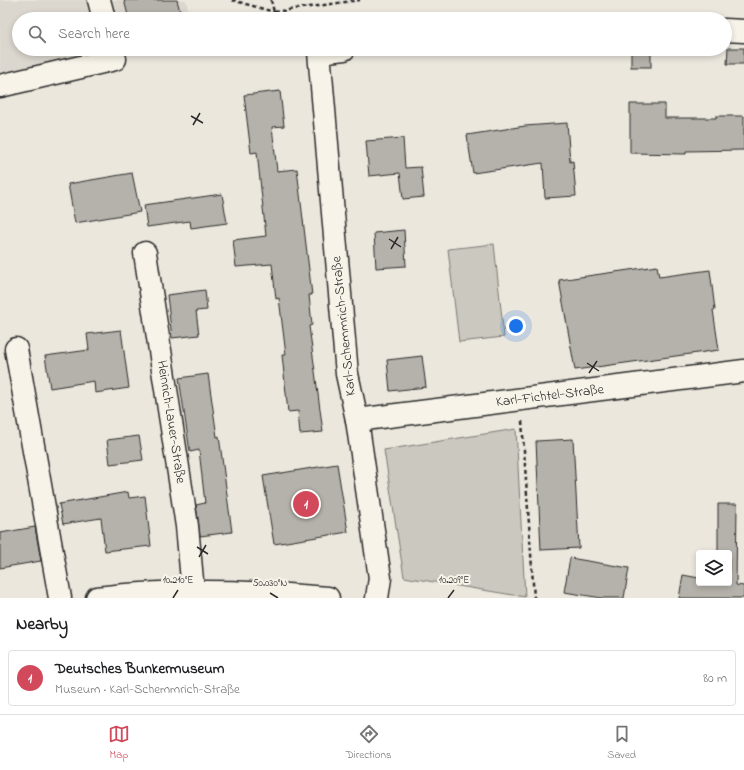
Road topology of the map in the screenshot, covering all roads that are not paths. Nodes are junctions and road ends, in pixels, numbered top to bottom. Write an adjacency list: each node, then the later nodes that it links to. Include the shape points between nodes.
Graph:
1 (99, 0): 2 (street)
2 (102, 12)
3 (732, 30): 4 (street)
4 (744, 30)
5 (106, 56): 7 (street)
6 (319, 56): 11 (street, Karl-Schemmrich-Straße, via 347,374)
7 (0, 86)
8 (145, 253): 12 (street, Heinrich-Lauer-Straße, via 187,526)
9 (16, 349): 13 (street)
10 (744, 371): 11 (street, Karl-Fichtel-Straße)
11 (356, 420): 16 (street, Karl-Schemmrich-Straße, via 380,578)
12 (192, 591): 14 (street); 15 (street)
13 (60, 598)
14 (97, 598)
15 (328, 598)
16 (377, 598)

